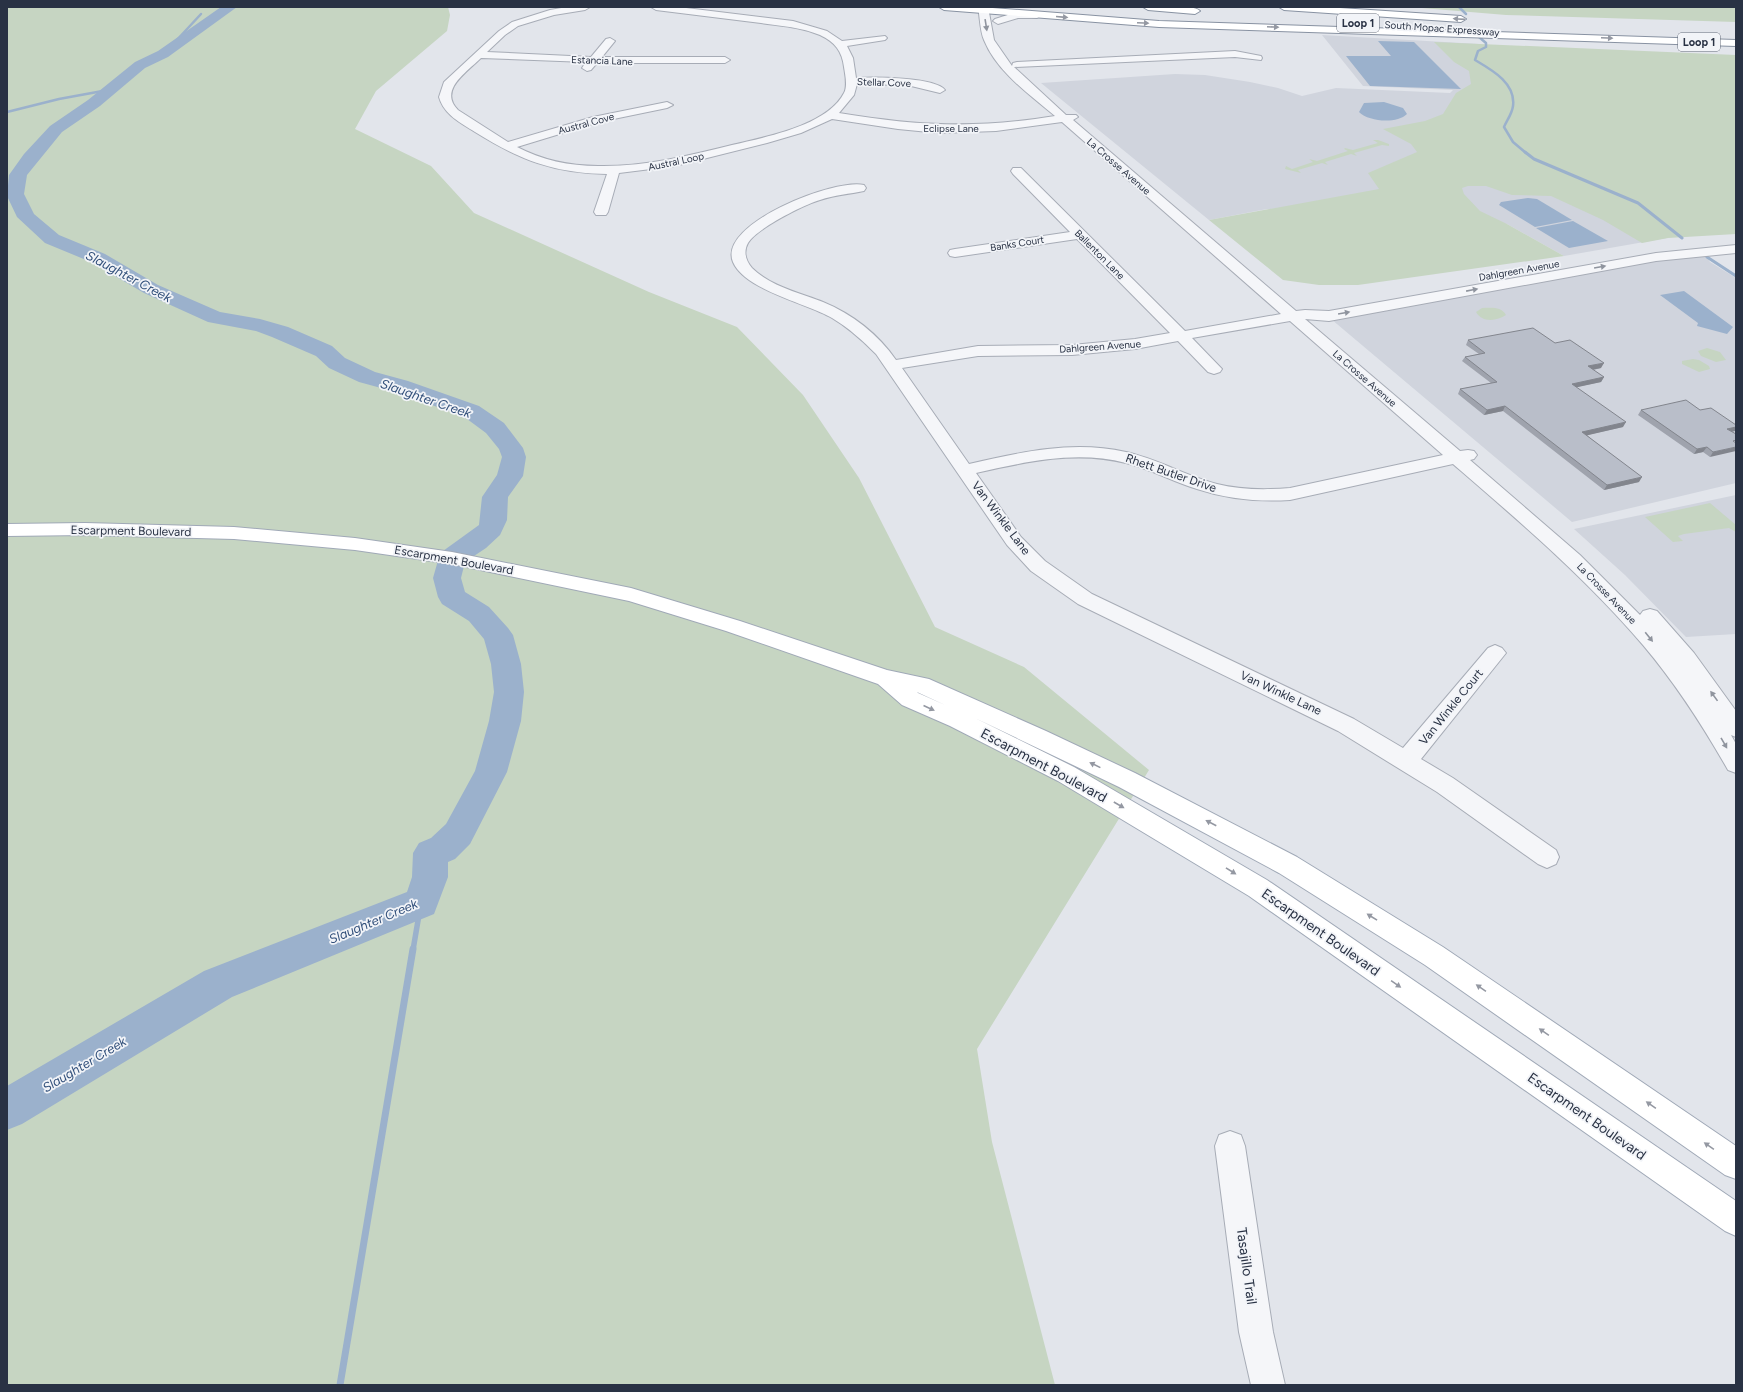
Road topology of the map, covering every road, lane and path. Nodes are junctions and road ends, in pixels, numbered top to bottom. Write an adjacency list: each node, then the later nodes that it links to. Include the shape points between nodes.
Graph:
1 (585, 7): 7 (street, Austral Loop)
2 (656, 7): 19 (street, via 796,26 826,35)
3 (944, 7): 8 (main road)
4 (1148, 7): 9 (main road)
5 (1284, 7): 11 (main road, South Mopac Expressway / Loop 1)
6 (1329, 7): 11 (main road)
7 (548, 9): 20 (street, Austral Loop, via 502,33)
8 (983, 9): 14 (main road); 30 (street, La Crosse Avenue, one-way to 30, via 989,40 1003,62 1022,82)
9 (1208, 12)
10 (1036, 15): 14 (street, via 1017,15); 15 (main road, one-way to 15, via 1159,24)
11 (1414, 16): 13 (main road, South Mopac Expressway / Loop 1, one-way to 11)
12 (1288, 18): 15 (main road, South Mopac Expressway / Loop 1)
13 (1468, 19)
14 (998, 22): 24 (street, La Crosse Avenue)
15 (1568, 37): 18 (main road, South Mopac Expressway / Loop 1, one-way to 18)
16 (882, 38): 19 (street)
17 (610, 42): 22 (street)
18 (1736, 43)
19 (840, 44): 26 (street, Austral Loop, via 847,53)
20 (479, 55): 22 (street, Estancia Lane); 31 (street, Austral Loop, via 448,84 445,89 446,103 450,110 461,118)
21 (1257, 58): 24 (street, via 1235,54)
22 (594, 60): 23 (street, Estancia Lane); 25 (street)
23 (725, 60)
24 (1016, 65): 30 (street, La Crosse Avenue)
25 (582, 74)
26 (851, 80): 27 (street, Stellar Cove, via 905,81); 29 (street, Austral Loop, via 850,93 840,107)
27 (940, 90)
28 (667, 105): 31 (street, Austral Cove, via 597,119)
29 (830, 115): 30 (street, Eclipse Lane, via 893,126 944,129 987,128); 32 (street, Austral Loop, via 797,130 684,161 654,167)
30 (1068, 118): 40 (street, La Crosse Avenue)
31 (506, 146): 32 (street, Austral Loop, via 522,156 546,163 572,168)
32 (614, 170): 35 (street)
33 (1017, 171): 36 (street, Ballenton Lane)
34 (860, 188): 42 (street, Van Winkle Lane, via 824,194 798,203 748,234 739,247 739,259 748,273 759,281 816,304 852,325 882,351)
35 (601, 212)
36 (1080, 234): 39 (street, Banks Court); 41 (street, Ballenton Lane)
37 (1736, 240): 40 (street, Dahlgreen Avenue, via 1637,249 1404,289 1319,307)
38 (1736, 249): 40 (street, Dahlgreen Avenue, one-way to 38, via 1329,316 1656,257)
39 (955, 253)
40 (1299, 315): 41 (street, Dahlgreen Avenue); 44 (street, La Crosse Avenue)
41 (1182, 336): 42 (street, Dahlgreen Avenue, via 1091,348 978,351); 43 (street, Ballenton Lane)
42 (893, 365): 45 (street, Van Winkle Lane)
43 (1214, 369)
44 (1464, 456): 45 (street, Rhett Butler Drive, via 1290,494 1262,495 1221,490 1125,457 1090,452 1043,454); 48 (street, La Crosse Avenue, via 1602,585 1645,633)
45 (965, 470): 51 (street, Van Winkle Lane, via 1014,541 1038,566 1070,590 1127,620 1327,715)
46 (7, 530): 49 (main road, Escarpment Boulevard, via 85,529 227,533 355,544 452,558 631,595 733,626)
47 (1495, 653): 51 (street, Van Winkle Court)
48 (1676, 658): 50 (street, La Crosse Avenue, one-way to 48); 52 (street, La Crosse Avenue, one-way to 52, via 1698,702)
49 (885, 678): 55 (main road, Escarpment Boulevard, one-way to 49, via 1434,956 1288,865 1038,737 921,685); 56 (main road, Escarpment Boulevard, one-way to 56, via 910,699 1066,774 1258,888)
50 (1736, 728)
51 (1407, 760): 53 (street, Van Winkle Lane)
52 (1736, 764)
53 (1547, 857)
54 (1230, 1146): 57 (street, Tasajillo Trail, via 1256,1332)
55 (1736, 1164)
56 (1736, 1220)
57 (1268, 1385)

